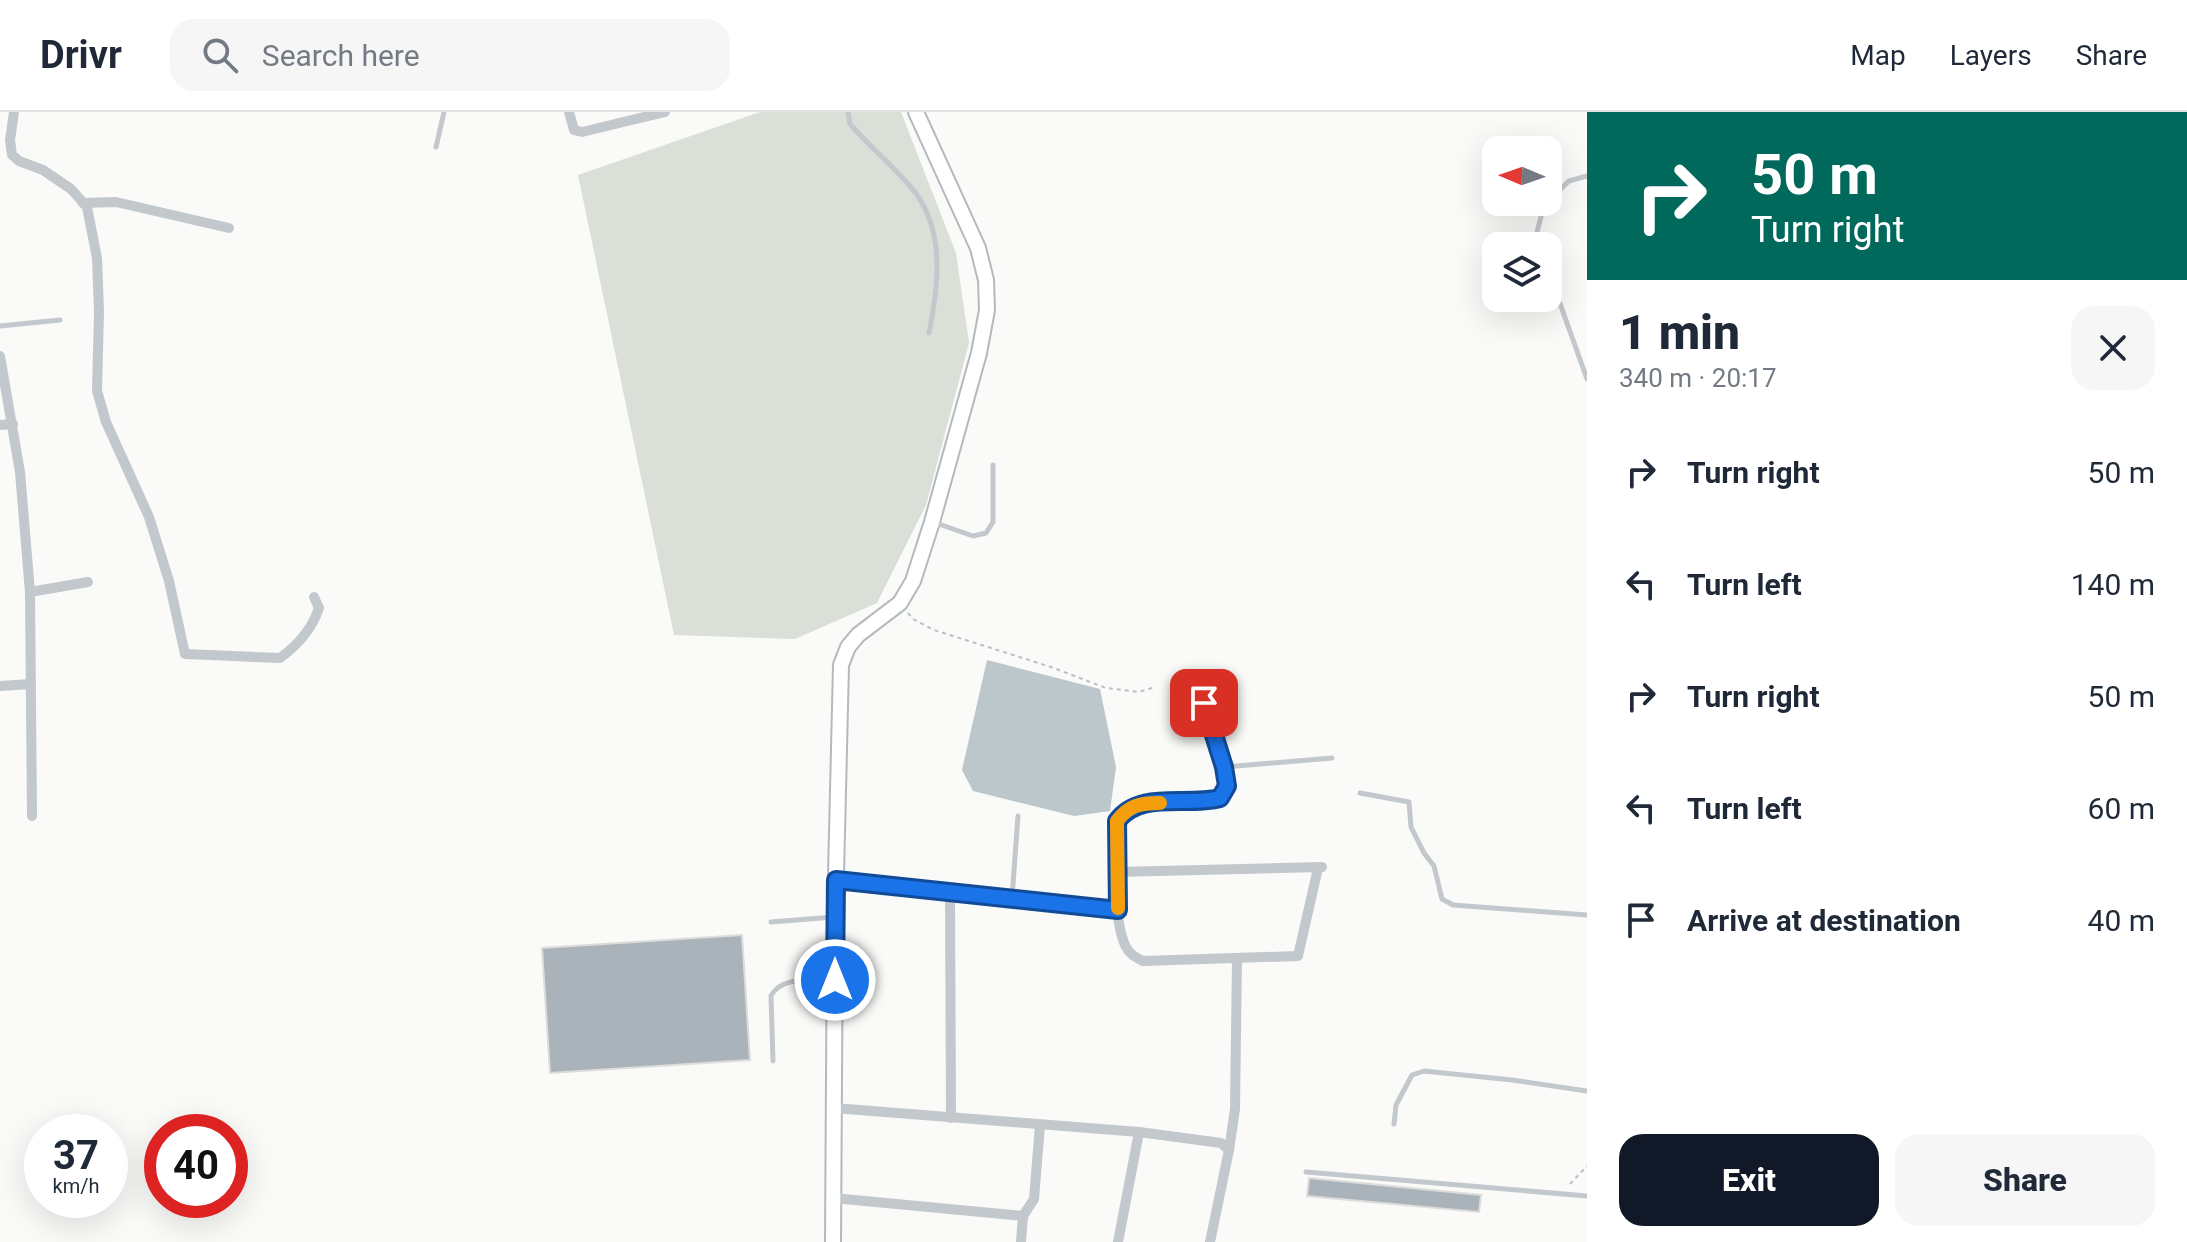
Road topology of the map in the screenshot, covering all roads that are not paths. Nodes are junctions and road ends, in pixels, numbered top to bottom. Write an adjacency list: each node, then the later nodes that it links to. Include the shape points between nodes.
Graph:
1 (14, 112): 10 (street, via 12,155 71,189)
2 (444, 112): 7 (lane)
3 (569, 112): 4 (street, via 574,130 582,132)
4 (664, 112)
5 (848, 112): 15 (lane, via 850,124 910,186 931,221 938,270)
6 (916, 112): 22 (street, via 978,248 986,280 979,353)
7 (436, 147)
8 (1587, 176): 9 (lane)
9 (1562, 188)
10 (83, 203): 11 (street, via 116,202); 25 (street, via 97,258 97,391 149,517 185,654 280,658 315,620 319,608)
11 (229, 228)
12 (1562, 309): 18 (lane)
13 (60, 320): 14 (lane)
14 (0, 326)
15 (929, 333)
16 (0, 356): 17 (street)
17 (1, 372): 19 (street)
18 (1587, 379)
19 (13, 424): 20 (street); 24 (street)
20 (0, 425)
21 (993, 465): 22 (lane, via 993,522 986,533 973,536)
22 (932, 522): 35 (street, via 913,581 900,603 858,635 841,665)
23 (88, 582): 24 (street)
24 (30, 592): 26 (street)
25 (314, 597)
26 (31, 684): 27 (street); 32 (street)
27 (0, 686)
28 (1204, 703): 30 (street)
29 (1332, 758): 30 (lane)
30 (1224, 767): 34 (street, via 1227,786 1220,798 1141,803 1126,809 1117,821)
31 (1360, 793): 39 (lane, via 1409,802 1415,838 1434,866 1442,899 1453,905)
32 (32, 816)
33 (1018, 816): 37 (lane)
34 (1117, 872): 38 (street); 42 (street, via 1320,868 1298,956)
35 (836, 880): 36 (street); 40 (street)
36 (950, 892): 37 (street); 47 (street)
37 (1012, 899): 38 (street)
38 (1118, 910): 42 (street, via 1124,943 1143,961)
39 (1587, 915)
40 (835, 917): 41 (lane); 43 (street)
41 (771, 922)
42 (1237, 958): 51 (street, via 1235,1109)
43 (835, 980): 44 (lane, via 775,987); 46 (street)
44 (773, 1061)
45 (1587, 1091): 48 (lane, via 1424,1071 1412,1075 1396,1105)
46 (834, 1108): 47 (street); 54 (street)
47 (951, 1118): 49 (street)
48 (1394, 1124)
49 (1040, 1125): 50 (street); 55 (street, via 1034,1199)
50 (1139, 1132): 51 (street, via 1210,1140); 58 (street)
51 (1229, 1150): 59 (street)
52 (1306, 1172): 53 (lane)
53 (1587, 1196)
54 (833, 1198): 55 (street); 56 (street)
55 (1023, 1216): 57 (street)
56 (833, 1242)
57 (1021, 1242)
58 (1118, 1242)
59 (1210, 1242)

